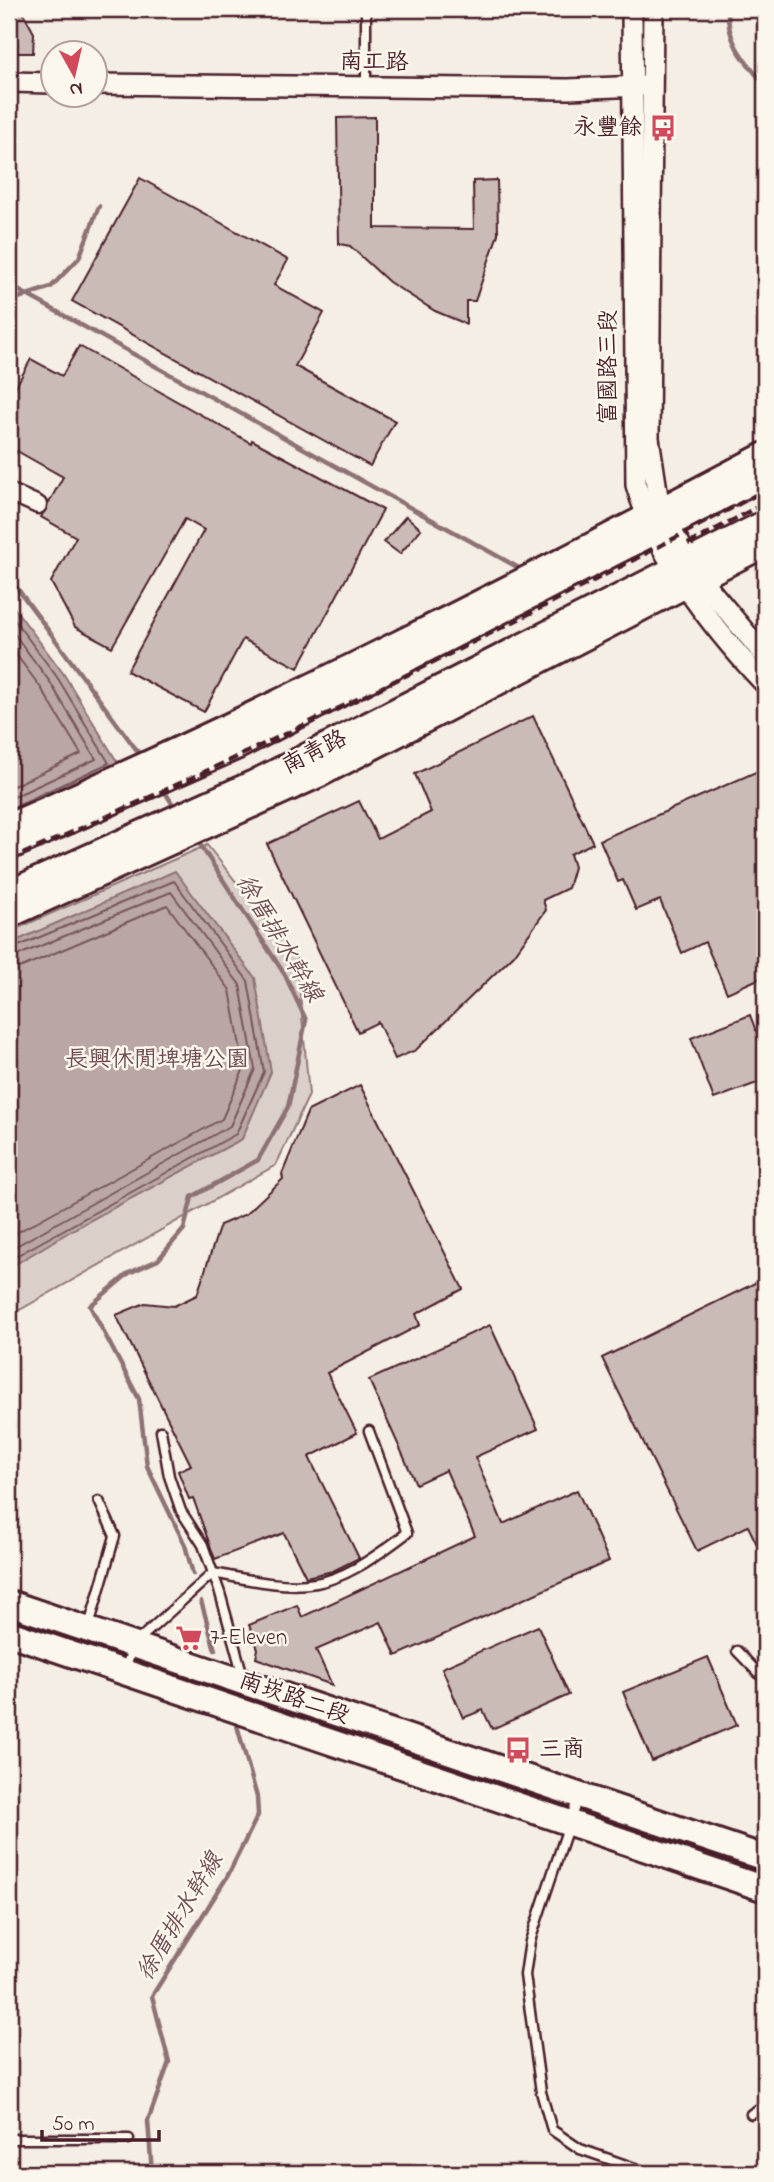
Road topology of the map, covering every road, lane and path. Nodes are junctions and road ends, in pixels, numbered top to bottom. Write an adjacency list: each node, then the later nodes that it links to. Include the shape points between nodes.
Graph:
1 (366, 9): 8 (lane)
2 (632, 9): 9 (street, 富國路三段)
3 (653, 9): 7 (street, 富國路三段)
4 (9, 82): 5 (street)
5 (38, 83)
6 (108, 84): 8 (street, 南工路)
7 (653, 86): 9 (street, 南工路); 14 (street, 富國路三段, via 649,438)
8 (366, 87): 9 (street, 南工路)
9 (631, 87): 14 (street, 富國路三段, via 636,485)
10 (765, 455): 14 (main road)
11 (765, 475): 14 (main road, 南青路)
12 (9, 492): 13 (street)
13 (38, 505)
14 (656, 522): 17 (street, 富國路三段); 22 (main road, 南青路); 23 (main road)
15 (765, 523): 17 (main road, 南青路)
16 (765, 544): 17 (main road)
17 (687, 574): 18 (main road, 南青路); 19 (main road); 20 (street, 富國路三段); 21 (street, 富國路三段)
18 (616, 602): 19 (main road, 南青路); 26 (main road, 南青路, via 254,783)
19 (551, 656): 27 (main road, via 320,774)
20 (765, 656)
21 (762, 675)
22 (309, 709): 23 (main road, 南青路); 25 (main road, 南青路, via 238,746)
23 (229, 727): 24 (main road)
24 (9, 826)
25 (9, 847)
26 (9, 893)
27 (9, 915)
28 (160, 1431): 31 (lane, via 181,1511)
29 (369, 1431): 31 (lane, via 407,1533 362,1568 313,1586 279,1586)
30 (99, 1501): 33 (lane, via 115,1536)
31 (213, 1573): 35 (lane); 39 (lane)
32 (9, 1603): 33 (main road, 南崁路二段)
33 (88, 1629): 35 (main road, 南崁路二段)
34 (9, 1633): 37 (main road, 南崁路二段)
35 (134, 1644): 37 (lane); 39 (main road, 南崁路二段)
36 (737, 1651): 38 (lane)
37 (124, 1672): 41 (main road, 南崁路二段)
38 (765, 1681)
39 (245, 1682): 40 (main road, 南崁路二段)
40 (579, 1795): 41 (lane); 42 (main road, 南崁路二段)
41 (570, 1824): 43 (main road, 南崁路二段); 48 (lane, via 530,1941 525,1975 541,2092 552,2130 580,2149)
42 (765, 1858)
43 (765, 1889)
44 (765, 2105): 45 (lane)
45 (751, 2114)
46 (9, 2138): 47 (lane)
47 (129, 2139)
48 (628, 2169): 49 (lane)
49 (649, 2173)

